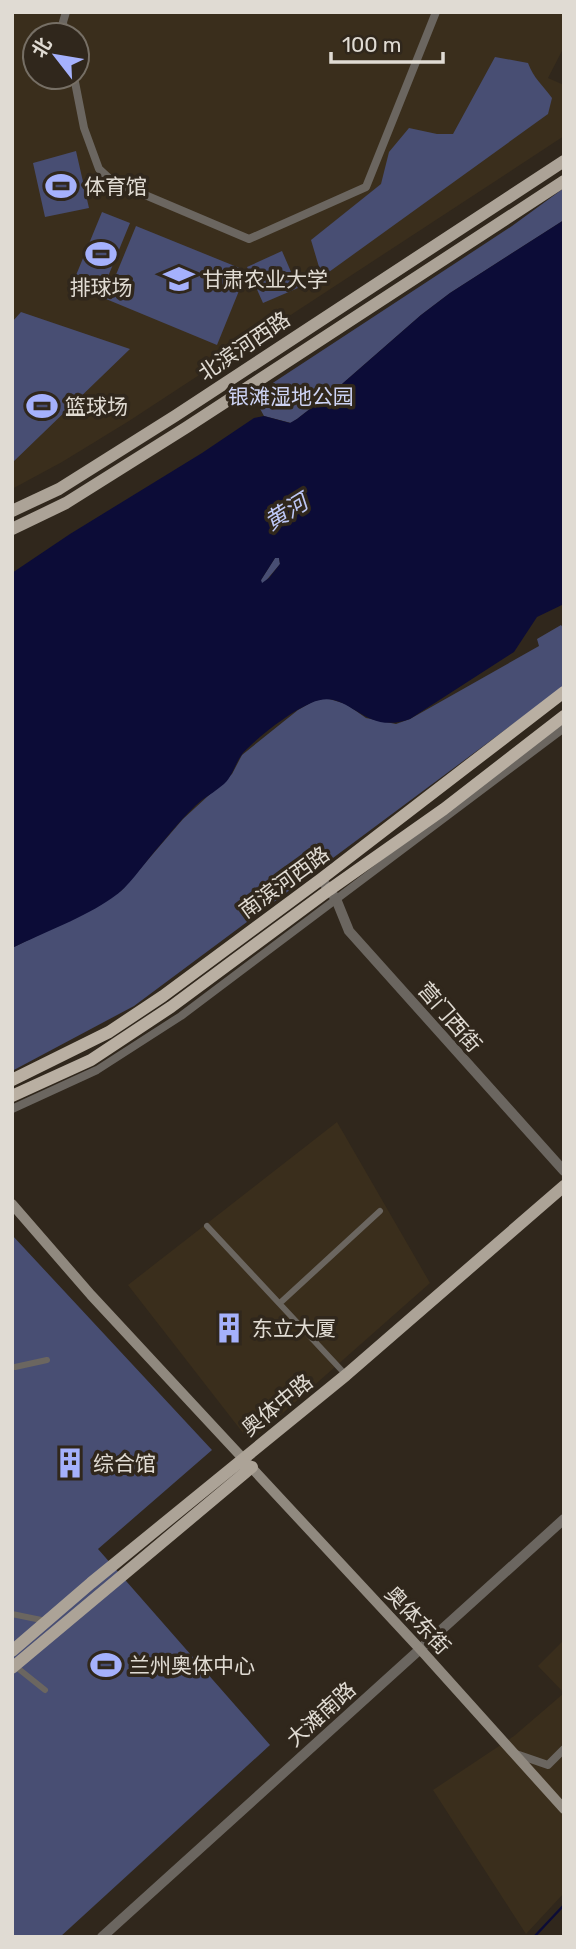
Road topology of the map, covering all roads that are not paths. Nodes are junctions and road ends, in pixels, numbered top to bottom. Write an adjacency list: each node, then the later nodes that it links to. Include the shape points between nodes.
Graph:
1 (436, 12): 2 (street, via 366,187 248,239 112,181 99,169)
2 (77, 91)
3 (564, 161): 5 (main road, 北滨河西路)
4 (564, 181): 6 (main road, 北滨河西路)
5 (246, 368): 6 (main road); 7 (main road, 北滨河西路, via 59,489)
6 (255, 383): 8 (main road, 北滨河西路, via 66,503)
7 (12, 511)
8 (12, 529)
9 (564, 692): 12 (highway, 南滨河西路)
10 (564, 716): 13 (highway, 南滨河西路)
11 (564, 728): 13 (street, 南滨河西路)
12 (432, 793): 13 (street); 14 (highway, 南滨河西路)
13 (446, 811): 14 (highway, 南滨河西路)
14 (329, 889): 15 (highway, 南滨河西路, via 120,1025); 16 (highway, 南滨河西路, via 171,1007 91,1060); 17 (street, 南滨河西路, via 211,994 97,1070); 18 (street, 营门西街, via 349,931)
15 (12, 1080)
16 (12, 1096)
17 (12, 1109)
18 (564, 1171)
19 (564, 1186): 26 (main road, 奥体中路)
20 (12, 1204): 27 (main road, 奥体东街)
21 (380, 1211): 23 (street)
22 (207, 1226): 23 (street)
23 (280, 1303): 26 (street)
24 (47, 1360): 25 (street)
25 (15, 1367)
26 (346, 1375): 27 (main road, 奥体中路)
27 (247, 1462): 30 (main road, 奥体中路); 32 (main road, 奥体东街); 34 (main road, 奥体中路)
28 (564, 1519): 32 (street, 大滩南路)
29 (12, 1614): 30 (street)
30 (48, 1621): 31 (main road, 奥体中路)
31 (18, 1638): 33 (main road, 奥体中路)
32 (421, 1650): 37 (main road, 奥体东街); 39 (street, 大滩南路)
33 (12, 1651)
34 (13, 1667): 35 (street)
35 (45, 1690)
36 (564, 1749): 37 (street, via 548,1765)
37 (510, 1751): 38 (main road, 奥体东街)
38 (564, 1809)
39 (102, 1937)

